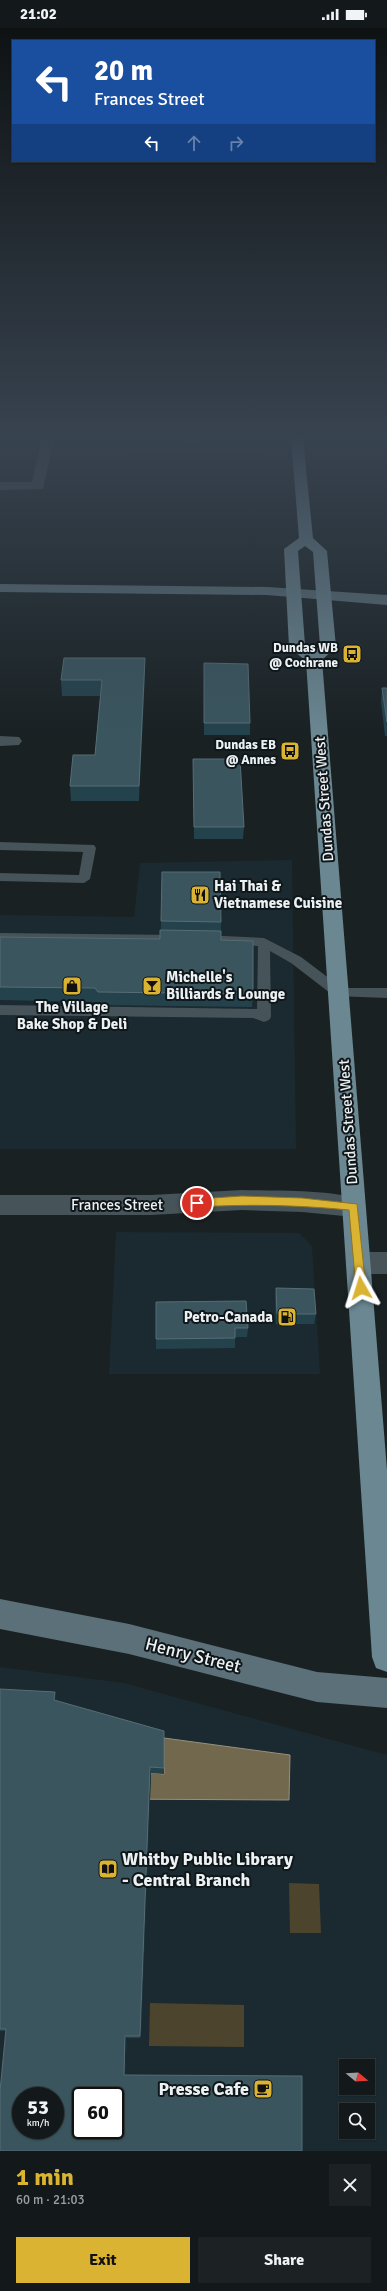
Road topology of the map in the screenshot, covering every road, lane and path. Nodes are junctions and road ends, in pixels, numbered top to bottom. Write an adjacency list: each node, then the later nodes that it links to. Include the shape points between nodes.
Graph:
1 (306, 540): 3 (main road, via 291,549); 4 (main road, via 320,551)
2 (0, 588): 3 (street)
3 (294, 593): 4 (street); 6 (main road, via 297,647)
4 (323, 595): 5 (street); 6 (main road, via 328,647)
5 (387, 600)
6 (314, 659): 11 (main road, Dundas Street West)
7 (0, 846): 8 (lane, via 90,848 84,879)
8 (0, 877)
9 (0, 937): 10 (lane, via 244,939)
10 (264, 942): 11 (lane, via 296,960); 13 (lane, via 264,1017 254,1013)
11 (339, 993): 12 (lane); 15 (main road, Dundas Street West)
12 (387, 993)
13 (0, 1010)
14 (0, 1205): 15 (street, Frances Street, via 151,1205 242,1200)
15 (354, 1207): 16 (main road, Dundas Street West)
16 (358, 1263): 17 (street); 19 (main road, Dundas Street West)
17 (387, 1263)
18 (0, 1614): 20 (street, Henry Street, via 129,1639 317,1687)
19 (387, 1657)
20 (387, 1693)

